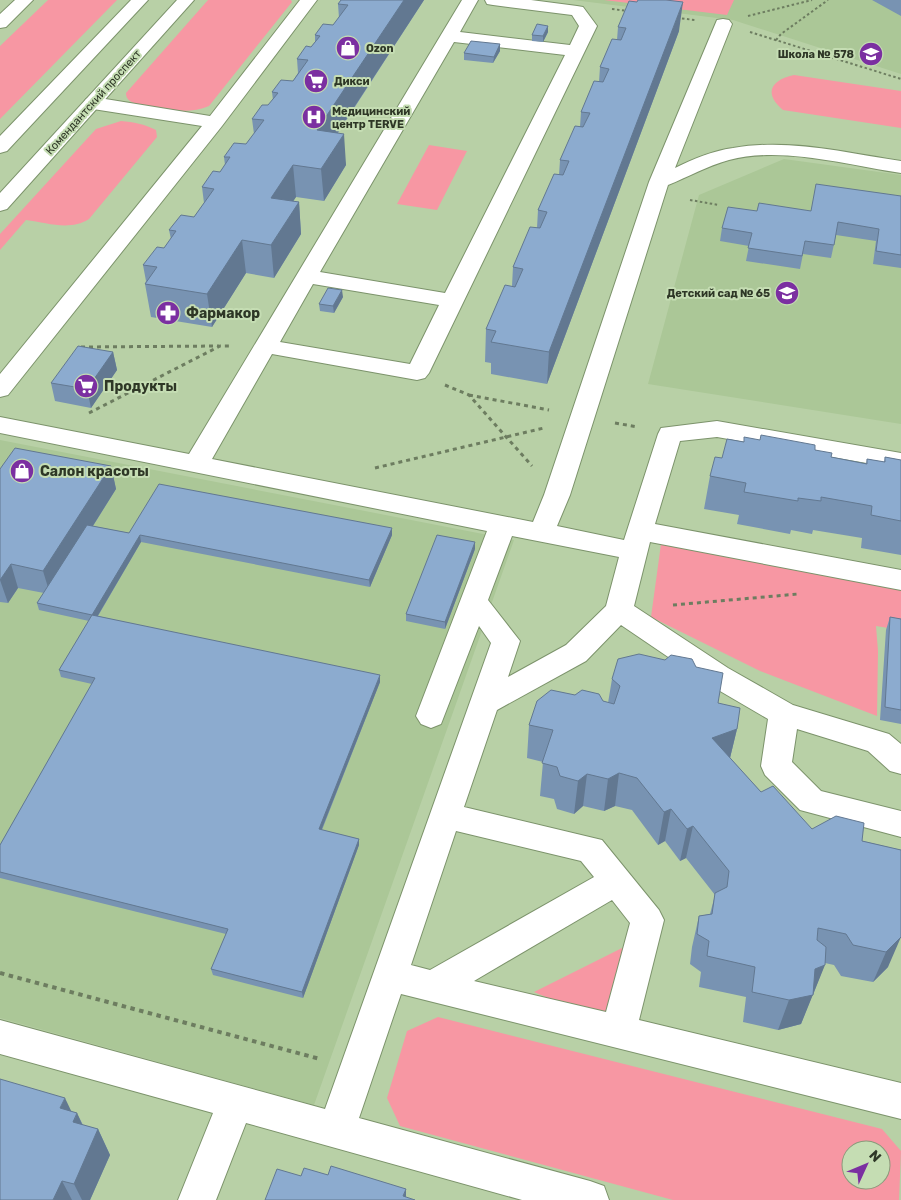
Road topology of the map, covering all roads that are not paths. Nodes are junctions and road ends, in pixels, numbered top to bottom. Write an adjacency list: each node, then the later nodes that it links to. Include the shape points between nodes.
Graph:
1 (140, 0): 15 (main road)
2 (186, 0): 13 (main road, Комендантский проспект)
3 (309, 0): 14 (main road)
4 (470, 0): 11 (main road)
5 (493, 0): 6 (main road)
6 (518, 1): 12 (main road, via 577,10 588,26)
7 (21, 4): 8 (main road); 9 (main road)
8 (0, 6)
9 (0, 23)
10 (724, 24): 17 (main road)
11 (449, 36): 12 (main road); 19 (main road)
12 (575, 52): 20 (main road)
13 (93, 103): 14 (main road); 18 (main road, Комендантский проспект)
14 (215, 122): 22 (main road)
15 (0, 147)
16 (901, 167): 17 (main road, via 785,151 740,152 710,160)
17 (659, 182): 27 (main road, via 584,416)
18 (0, 205)
19 (306, 276): 20 (main road); 21 (main road)
20 (452, 301): 21 (main road, via 417,373)
21 (265, 346): 25 (main road)
22 (0, 390)
23 (0, 426): 25 (main road)
24 (901, 461): 28 (main road, via 716,429 670,434)
25 (196, 464): 26 (main road)
26 (503, 524): 27 (main road); 30 (main road)
27 (542, 531): 28 (main road)
28 (638, 541): 29 (main road); 31 (main road)
29 (901, 580)
30 (474, 601): 32 (main road, via 506,641); 34 (main road)
31 (618, 610): 32 (main road, via 576,653); 33 (main road, via 718,676)
32 (485, 702): 36 (main road)
33 (784, 714): 35 (main road, via 878,742); 37 (main road, via 776,766 811,801)
34 (431, 716)
35 (901, 762)
36 (446, 816): 38 (main road, via 591,850); 39 (main road)
37 (901, 824)
38 (616, 881): 40 (main road); 41 (main road, via 647,920)
39 (390, 976): 40 (main road); 45 (main road)
40 (432, 987): 41 (main road)
41 (618, 1032): 43 (main road)
42 (0, 1037): 44 (main road)
43 (901, 1101)
44 (236, 1102): 45 (main road); 46 (main road)
45 (336, 1130): 47 (main road)
46 (197, 1200)
47 (590, 1200)

